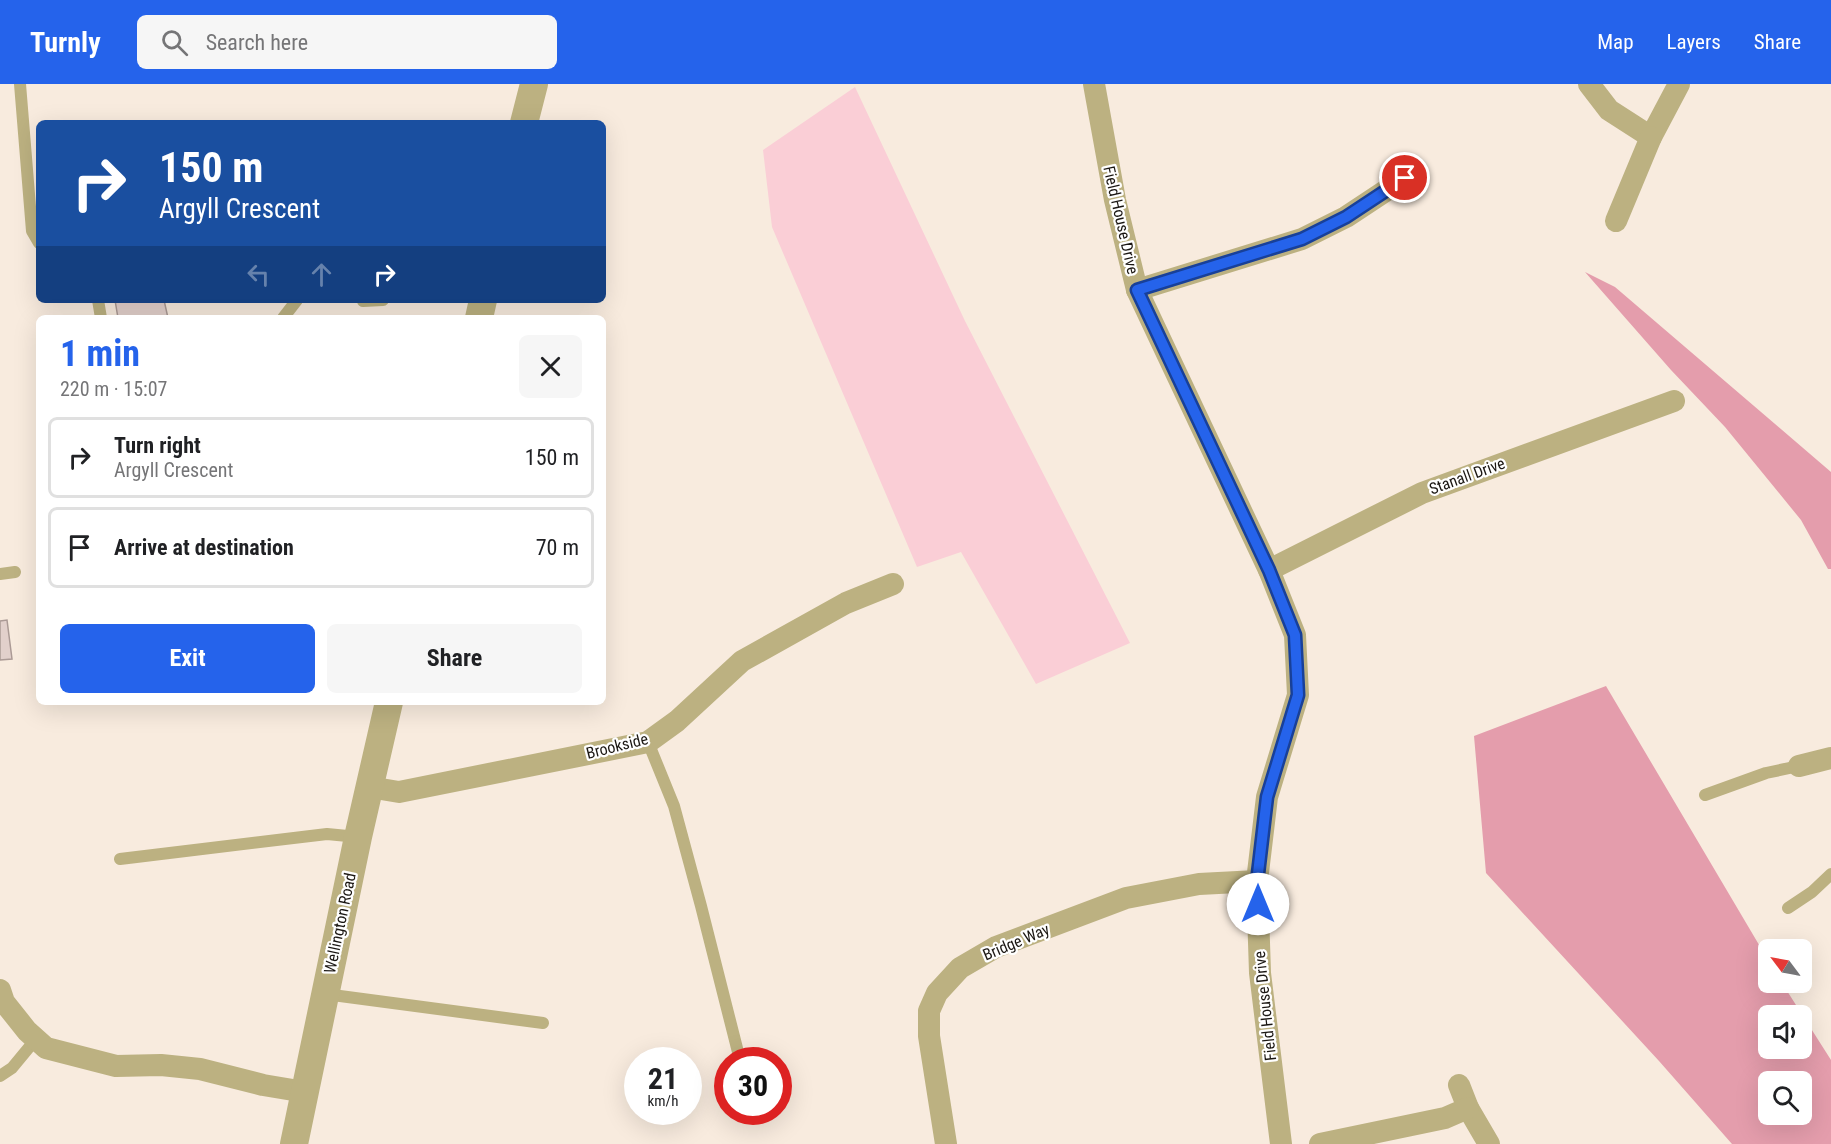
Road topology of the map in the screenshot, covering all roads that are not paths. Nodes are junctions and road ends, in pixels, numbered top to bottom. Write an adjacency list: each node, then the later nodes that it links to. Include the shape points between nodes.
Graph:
1 (20, 84): 10 (lane, via 32,231)
2 (534, 84): 6 (street)
3 (1094, 84): 11 (street, Field House Drive, via 1115,200)
4 (1589, 84): 7 (street, via 1609,110)
5 (1679, 84): 7 (street)
6 (526, 120)
7 (1651, 136): 9 (street)
8 (1405, 178): 11 (street, via 1346,217 1302,239)
9 (1616, 221)
10 (36, 238)
11 (1137, 290): 15 (street, Field House Drive)
12 (295, 303): 13 (lane)
13 (285, 315)
14 (1674, 401): 15 (street, Stanall Drive, via 1422,493)
15 (1269, 570): 28 (street, Field House Drive, via 1295,635 1298,695 1267,797)
16 (15, 572): 17 (lane)
17 (0, 573)
18 (893, 584): 20 (street, Brookside, via 846,603 742,661 677,721)
19 (388, 705): 23 (street, Wellington Road)
20 (648, 741): 23 (street, Brookside, via 399,792); 34 (lane, via 674,806)
21 (1831, 758): 22 (street)
22 (1799, 766): 24 (lane, via 1766,773)
23 (369, 787): 25 (street, Wellington Road)
24 (1705, 795)
25 (358, 837): 26 (lane, via 327,834); 31 (street, Wellington Road)
26 (120, 859)
27 (1831, 874): 29 (lane)
28 (1257, 882): 40 (street, Bridge Way, via 1199,884 1126,898 996,947 960,968 937,993 928,1011); 41 (street, Field House Drive, via 1260,973)
29 (1788, 908)
30 (0, 990): 33 (street, via 4,1002)
31 (325, 994): 32 (lane); 37 (street, Wellington Road)
32 (543, 1023)
33 (36, 1039): 35 (lane, via 12,1068); 37 (street, via 46,1048 116,1066 200,1069)
34 (737, 1047)
35 (0, 1076)
36 (1459, 1085): 38 (street)
37 (305, 1092): 39 (street, Wellington Road)
38 (1468, 1108): 42 (street, via 1445,1118); 43 (street)
39 (294, 1144)
40 (946, 1144)
41 (1281, 1144)
42 (1320, 1144)
43 (1489, 1144)

